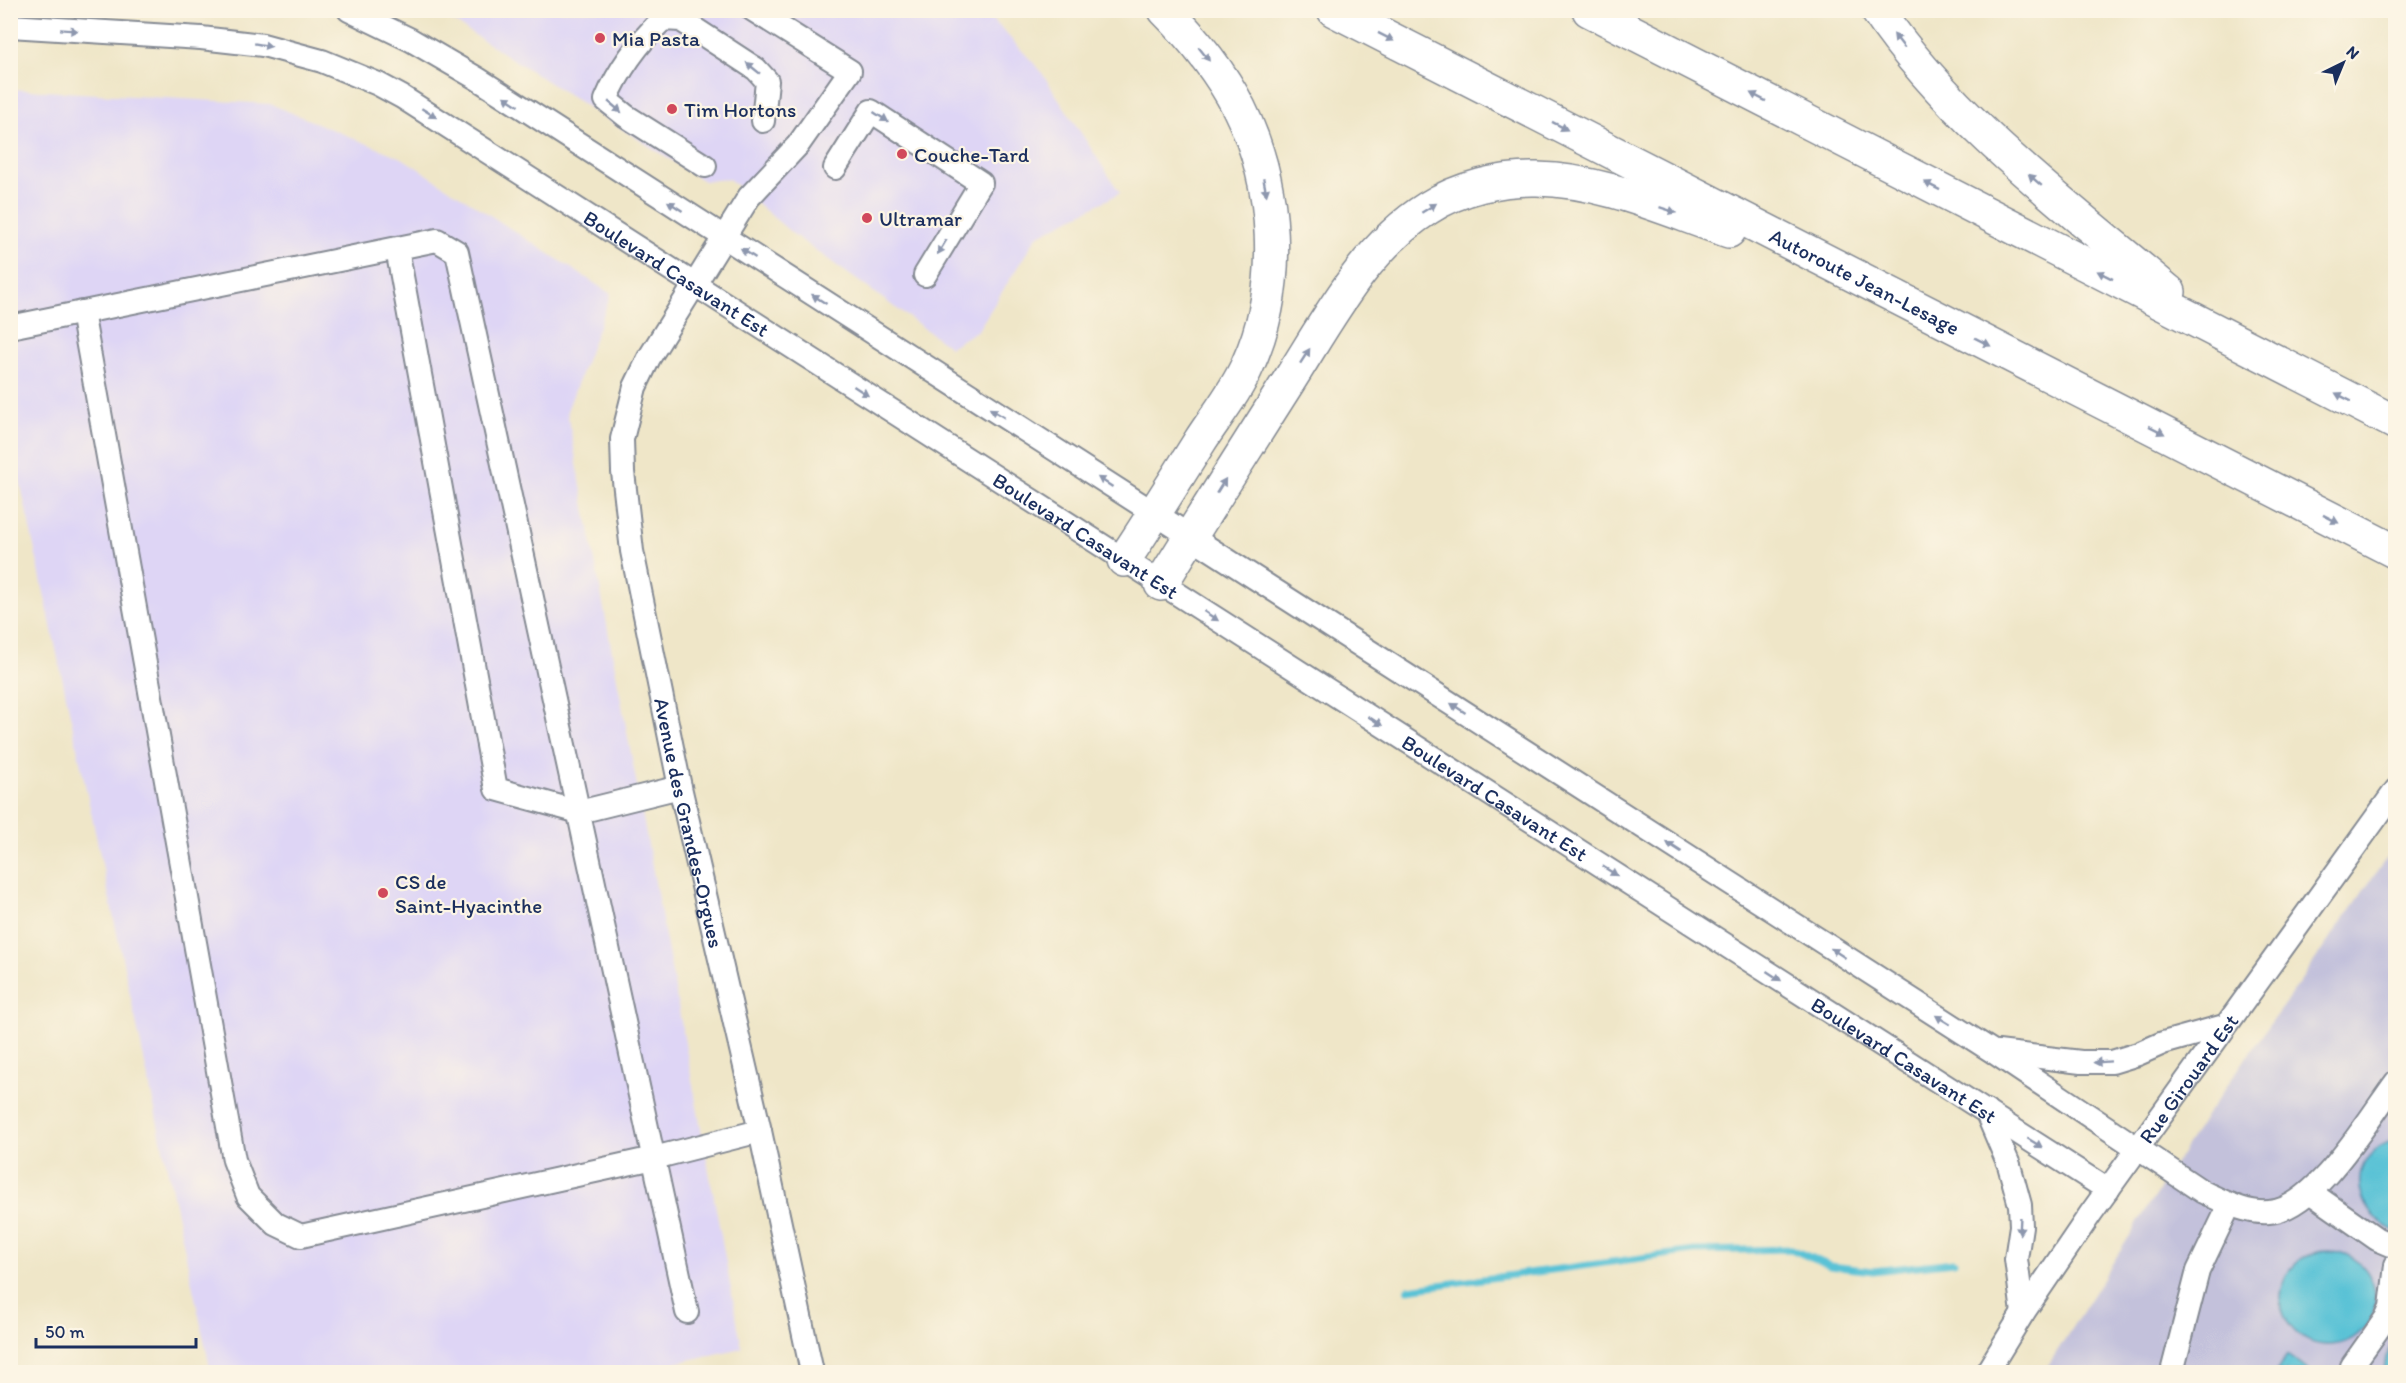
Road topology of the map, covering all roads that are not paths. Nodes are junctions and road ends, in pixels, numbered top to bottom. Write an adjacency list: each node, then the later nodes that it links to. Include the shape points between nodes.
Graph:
1 (350, 10): 7 (street)
2 (753, 10): 12 (street, Avenue des Grandes-Orgues, via 850,70 798,145 749,197)
3 (1165, 10): 21 (highway, one-way to 21, via 1215,68 1243,118 1264,182 1271,257 1264,315 1247,367)
4 (1334, 10): 14 (highway, Autoroute Jean-Lesage, one-way to 14)
5 (1589, 10): 19 (highway, one-way to 5)
6 (1877, 10): 19 (highway, one-way to 6, via 2003,150 1917,62)
7 (382, 17): 12 (street, one-way to 7)
8 (10, 26): 16 (street, Boulevard Casavant Est, one-way to 16, via 233,41 322,61 378,84 415,105)
9 (763, 120): 10 (street, one-way to 10, via 766,81 756,69 681,20 663,19 646,35 606,99)
10 (705, 166)
11 (835, 168): 15 (street, one-way to 15, via 872,111 981,183)
12 (724, 238): 16 (street, Avenue des Grandes-Orgues); 21 (street, one-way to 12)
13 (397, 249): 17 (street); 28 (street, via 496,789); 28 (street, via 437,240 457,252)
14 (1837, 268): 22 (highway, one-way to 14, via 1352,284 1396,233 1449,197 1514,180 1577,183 1613,191); 23 (highway, Autoroute Jean-Lesage, one-way to 23)
15 (925, 275)
16 (695, 285): 24 (street, Boulevard Casavant Est, one-way to 24); 26 (street, Avenue des Grandes-Orgues, via 635,387 622,439 632,551)
17 (82, 312): 18 (street); 35 (street, via 234,1160 248,1196 276,1224 301,1236)
18 (10, 327)
19 (2214, 330): 20 (highway, one-way to 19)
20 (2396, 423)
21 (1154, 513): 22 (street); 24 (highway)
22 (1191, 536): 25 (highway); 30 (street, one-way to 22)
23 (2396, 552)
24 (1124, 560): 25 (street, Boulevard Casavant Est)
25 (1161, 584): 32 (street, Boulevard Casavant Est, one-way to 32)
26 (680, 788): 28 (street); 33 (street, Avenue des Grandes-Orgues)
27 (2396, 789): 29 (street, Rue Girouard Est)
28 (579, 812): 35 (street)
29 (2224, 1026): 30 (street, one-way to 30, via 2112,1062); 34 (street, Rue Girouard Est)
30 (1992, 1051): 34 (street)
31 (2396, 1082): 37 (street)
32 (1986, 1111): 36 (street, Boulevard Casavant Est, one-way to 36); 43 (street, one-way to 43, via 2009,1165 2020,1205 2016,1259)
33 (760, 1131): 35 (street); 45 (street, Avenue des Grandes-Orgues)
34 (2138, 1147): 36 (street, Rue Girouard Est); 38 (street, via 2203,1192)
35 (654, 1158): 42 (street)
36 (2108, 1190): 43 (street, Rue Girouard Est)
37 (2310, 1192): 38 (street, via 2290,1206 2269,1212); 39 (street, via 2377,1239)
38 (2230, 1204): 47 (street, via 2201,1264)
39 (2396, 1247)
40 (2396, 1265): 41 (street)
41 (2393, 1307): 44 (street)
42 (687, 1312)
43 (2023, 1313): 46 (street, Rue Girouard Est)
44 (2352, 1366)
45 (812, 1372)
46 (1987, 1372)
47 (2172, 1372)

